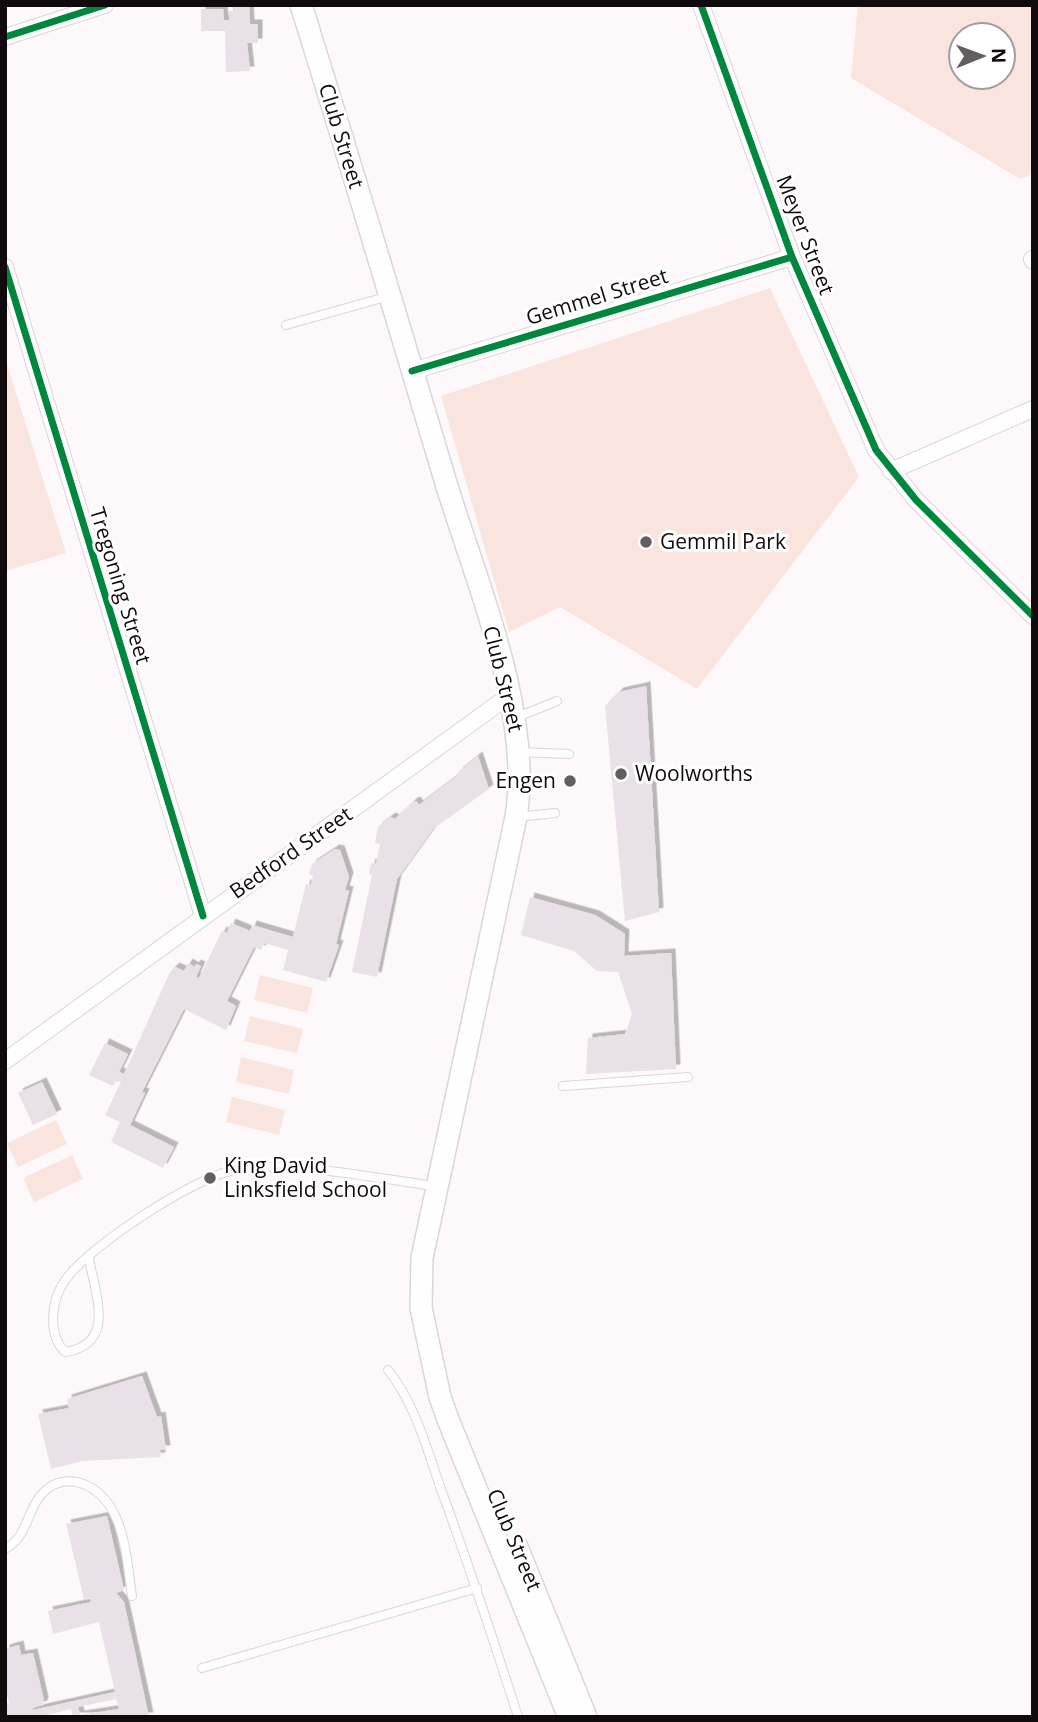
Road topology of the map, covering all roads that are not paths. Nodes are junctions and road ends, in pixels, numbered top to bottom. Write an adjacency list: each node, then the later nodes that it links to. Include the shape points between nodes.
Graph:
1 (105, 5): 4 (street)
2 (301, 5): 7 (main road, Club Street)
3 (701, 5): 5 (street, Meyer Street)
4 (5, 37)
5 (792, 257): 9 (street, Gemmel Street); 11 (street, Meyer Street, via 870,436)
6 (5, 267): 20 (street, Tregoning Street)
7 (389, 296): 8 (lane); 9 (main road, Club Street)
8 (286, 326)
9 (412, 370): 13 (main road, Club Street)
10 (1033, 410): 11 (street)
11 (891, 471): 12 (street, Meyer Street)
12 (1033, 616)
13 (510, 695): 15 (main road, Club Street); 20 (street, Bedford Street)
14 (557, 701): 15 (lane)
15 (515, 718): 16 (main road, Club Street)
16 (519, 752): 17 (lane); 19 (main road, Club Street)
17 (569, 754)
18 (555, 813): 19 (lane)
19 (516, 817): 24 (main road, Club Street)
20 (203, 916): 21 (street, Bedford Street)
21 (5, 1061)
22 (688, 1077): 23 (lane)
23 (563, 1086)
24 (437, 1187): 25 (lane, via 289,1169 233,1170 136,1219); 26 (main road, Club Street, via 420,1284)
25 (89, 1258): 25 (lane, via 66,1279 56,1299 52,1325 56,1343 65,1352 92,1342 99,1325)
26 (435, 1368): 33 (main road, Club Street, via 449,1422); 34 (main road, Club Street, via 453,1392)
27 (388, 1370): 29 (lane, via 415,1415)
28 (5, 1549): 30 (lane, via 17,1542 40,1496 52,1485 64,1480 93,1487 111,1506 122,1533)
29 (477, 1588): 31 (lane); 32 (lane)
30 (132, 1596)
31 (202, 1668)
32 (518, 1717)
33 (569, 1717)
34 (586, 1717)

